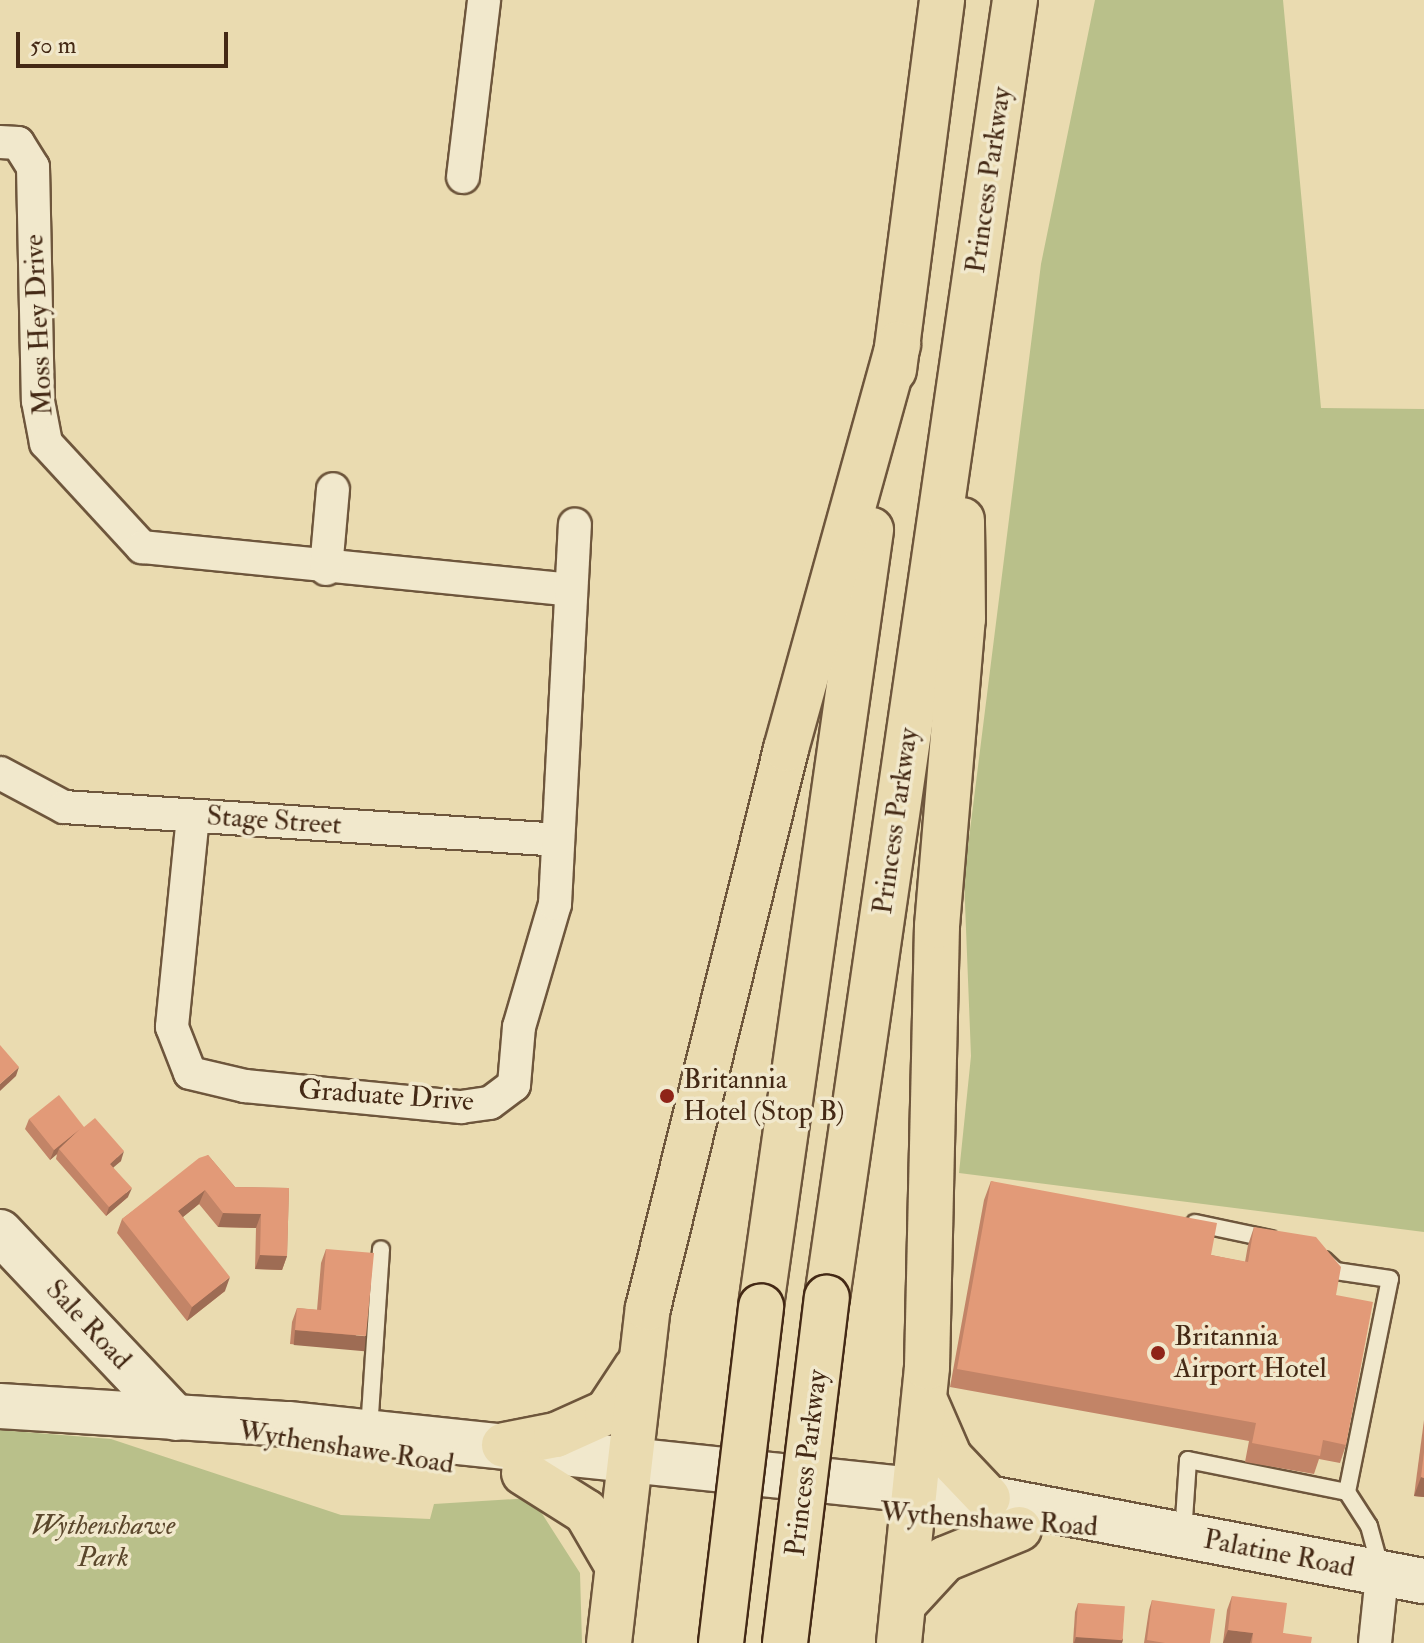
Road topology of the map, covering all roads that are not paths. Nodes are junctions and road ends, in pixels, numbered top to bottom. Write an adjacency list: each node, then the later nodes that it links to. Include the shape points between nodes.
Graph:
1 (484, 0): 5 (street)
2 (942, 0): 6 (highway)
3 (1015, 0): 7 (highway, Princess Parkway)
4 (0, 142): 10 (street, Moss Hey Drive, via 18,143 33,167 38,401 46,443 142,547)
5 (463, 177)
6 (898, 344): 18 (highway, via 786,749 664,1234); 35 (highway, bridge, via 761,1306)
7 (962, 371): 19 (highway, via 963,619 937,926); 36 (highway, Princess Parkway, bridge, via 827,1298)
8 (333, 489): 10 (street)
9 (575, 525): 11 (street, Graduate Drive)
10 (326, 569): 11 (street, Moss Hey Drive)
11 (571, 590): 14 (street, Graduate Drive)
12 (0, 773): 13 (street, Stage Street, via 64,807)
13 (193, 816): 14 (street, Stage Street); 14 (street, Graduate Drive, via 172,1027 190,1073 245,1086 461,1107 490,1103 514,1085 519,1027 555,904)
14 (557, 840)
15 (1170, 1218): 25 (lane, via 1302,1246 1336,1271 1390,1279)
16 (0, 1232): 21 (main road, Sale Road)
17 (381, 1249): 22 (lane)
18 (640, 1361): 23 (highway, via 607,1412); 24 (highway)
19 (925, 1399): 26 (highway, via 950,1458); 27 (highway)
20 (0, 1406): 21 (main road, Wythenshawe Road)
21 (176, 1418): 22 (main road, Wythenshawe Road)
22 (368, 1443): 23 (main road, Wythenshawe Road)
23 (514, 1459): 24 (main road, Wythenshawe Road); 31 (highway, via 586,1512)
24 (625, 1471): 27 (main road, Wythenshawe Road); 31 (highway)
25 (1347, 1492): 30 (lane, via 1188,1460); 32 (lane)
26 (988, 1498): 27 (main road, Wythenshawe Road); 29 (main road, Wythenshawe Road)
27 (915, 1504): 28 (main road, Wythenshawe Road); 33 (highway)
28 (1019, 1529): 29 (main road, Wythenshawe Road); 33 (highway, via 980,1538 945,1559)
29 (1133, 1529): 30 (main road, Palatine Road)
30 (1183, 1535): 32 (main road, Palatine Road)
31 (614, 1560): 34 (highway)
32 (1403, 1578): 38 (street)
33 (907, 1600): 37 (highway)
34 (609, 1643)
35 (721, 1643)
36 (785, 1643)
37 (899, 1643)
38 (1375, 1643)

